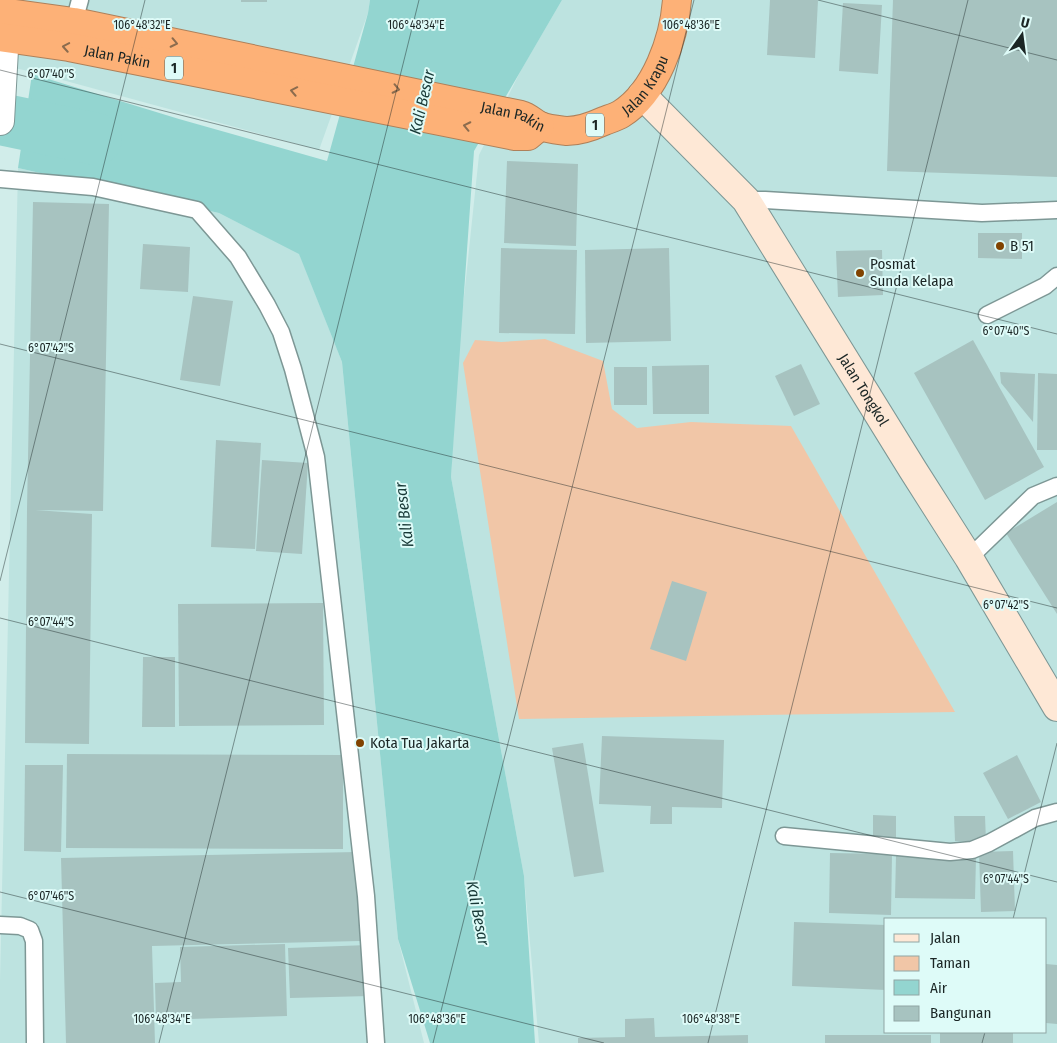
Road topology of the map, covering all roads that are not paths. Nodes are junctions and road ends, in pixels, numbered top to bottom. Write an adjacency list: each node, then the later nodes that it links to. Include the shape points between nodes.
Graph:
1 (677, 0): 5 (highway, Jalan Krapu / 1, via 676,16 663,58)
2 (77, 11): 3 (highway, Jalan Pakin / 1); 4 (highway, Jalan Pakin / 1, one-way to 4)
3 (3, 30): 4 (highway, Jalan Pakin / 1, one-way to 3, via 69,48); 6 (street)
4 (345, 90): 7 (highway, Jalan Pakin / 1)
5 (642, 95): 7 (highway, Jalan Krapu / 1, via 622,113 594,126 568,131); 9 (street, Jalan Tongkol)
6 (0, 121)
7 (525, 126)
8 (0, 179): 20 (lane, via 93,187 197,210 238,257 281,332 316,457 366,896)
9 (746, 200): 10 (lane, via 982,213); 14 (street, Jalan Tongkol)
10 (1057, 210)
11 (1057, 276): 12 (lane)
12 (987, 315)
13 (1057, 486): 14 (lane, via 1033,496)
14 (969, 558): 15 (street, Jalan Tongkol)
15 (1056, 704)
16 (1057, 812): 17 (lane, via 1035,818 972,850 950,852)
17 (784, 836)
18 (0, 925): 19 (lane, via 30,930 34,941)
19 (35, 1043)
20 (376, 1043)

